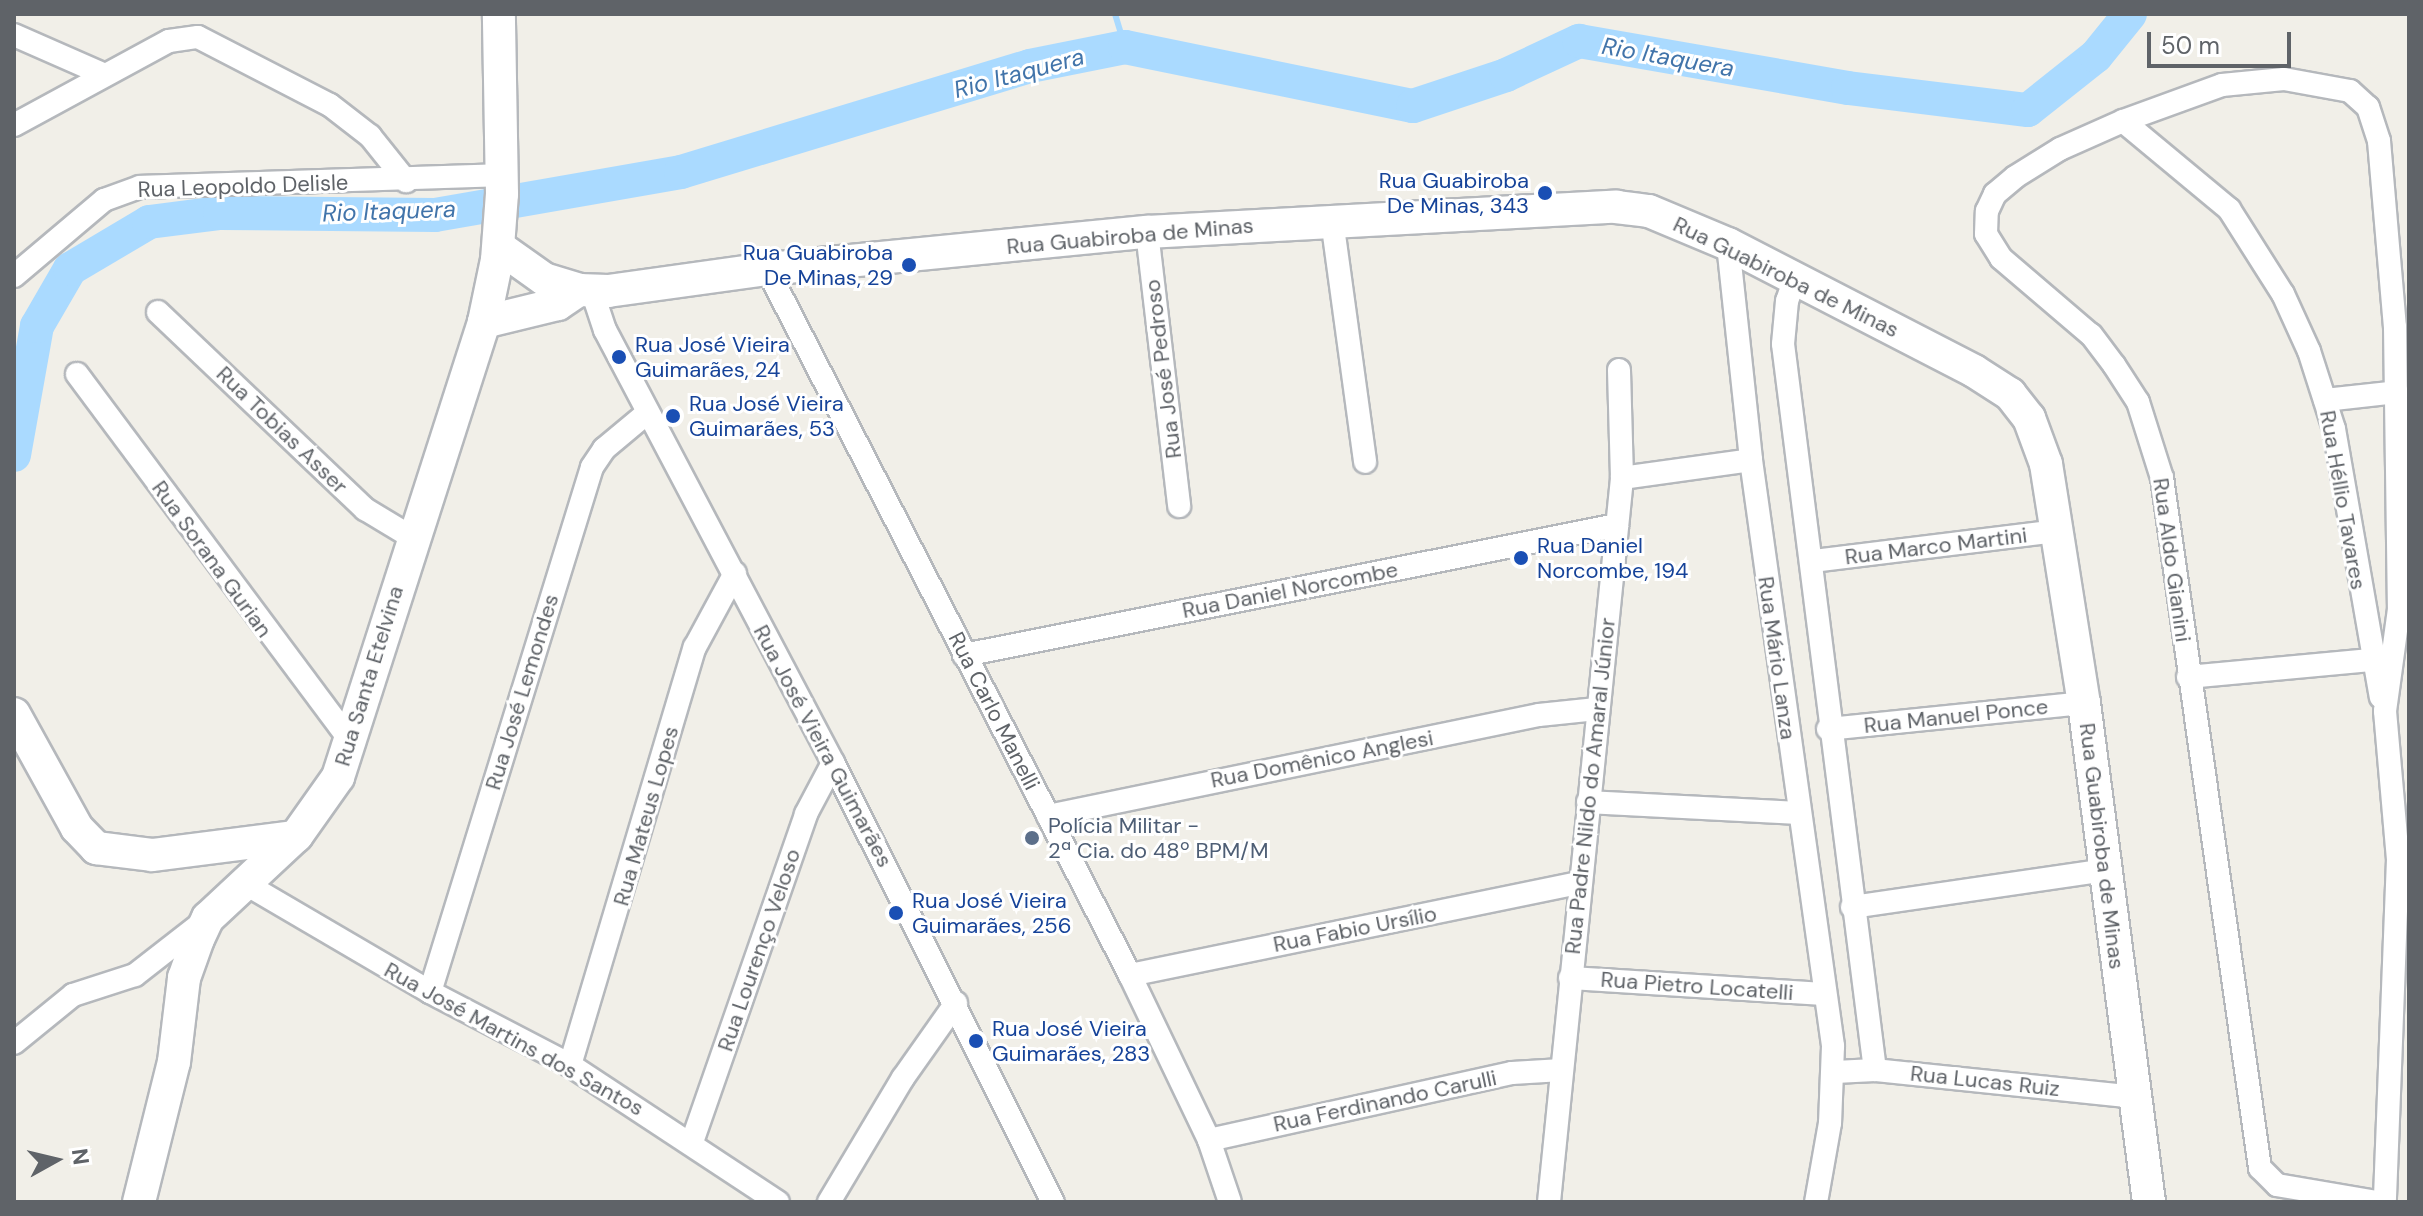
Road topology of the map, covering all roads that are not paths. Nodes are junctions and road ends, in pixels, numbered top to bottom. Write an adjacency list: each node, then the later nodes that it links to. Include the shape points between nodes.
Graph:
1 (499, 14): 7 (street, Rua Santa Etelvina)
2 (14, 35): 3 (street)
3 (103, 74): 5 (street); 6 (street, via 169,41 198,37 330,105 370,136)
4 (2123, 121): 20 (street, Rua Aldo Gianini, via 2222,85 2284,79 2318,83 2362,98 2377,123); 21 (street, Rua Héllio Tavares, via 2229,209 2283,294); 34 (street, Rua Aldo Gianini, via 2060,149 2015,177 1995,194 1986,234 2001,258 2091,335 2138,402 2162,478)
5 (14, 125)
6 (406, 181): 7 (street, Rua Leopoldo Delisle); 13 (street, Rua Leopoldo Delisle, via 129,189 104,200)
7 (502, 184): 10 (street, Rua Santa Etelvina)
8 (1332, 220): 9 (street, Rua Guabiroba de Minas); 11 (street, Rua Guabiroba de Minas, via 1616,207 1649,211); 24 (street)
9 (1147, 232): 12 (street, Rua Guabiroba de Minas); 26 (street, Rua José Pedroso)
10 (499, 240): 15 (street, Rua Guabiroba de Minas, via 533,274); 17 (street, Rua Santa Etelvina)
11 (1728, 244): 14 (street, Rua Guabiroba de Minas); 23 (street, Rua Mário Lanza)
12 (767, 269): 15 (street, Rua Guabiroba de Minas); 32 (street, Rua Carlo Manelli)
13 (14, 276)
14 (1795, 278): 28 (street, Rua Guabiroba de Minas, via 2010,394 2038,433); 30 (street, Rua Mário Lanza, via 1783,344)
15 (585, 290): 17 (street, via 558,304); 22 (street, Rua José Vieira Guimarães)
16 (158, 312): 29 (street, Rua Tobias Asser, via 365,509)
17 (484, 322): 29 (street, Rua Santa Etelvina)
18 (1619, 370): 25 (street, Rua Padre Nildo do Amaral Júnior)
19 (77, 374): 40 (street, Rua Sorana Gurian)
20 (2397, 392): 21 (street); 37 (street, Rua Aldo Gianini, via 2399,609)
21 (2325, 400): 33 (street, Rua Héllio Tavares)
22 (647, 413): 31 (street, Rua José Vieira Guimarães); 53 (street, Rua José Lemondes, via 604,449 592,467)
23 (1751, 460): 25 (street); 43 (street, Rua Mário Lanza)
24 (1365, 462)
25 (1622, 478): 27 (street, Rua Padre Nildo do Amaral Júnior)
26 (1179, 506)
27 (1617, 525): 32 (street, Rua Daniel Norcombe); 36 (street, Rua Padre Nildo do Amaral Júnior)
28 (2059, 531): 30 (street, Rua Marco Martini); 35 (street, Rua Guabiroba de Minas)
29 (413, 538): 40 (street, Rua Santa Etelvina)
30 (1813, 561): 39 (street, Rua Mário Lanza)
31 (735, 573): 41 (street, Rua José Vieira Guimarães); 57 (street, Rua Mateus Lopes, via 695,647)
32 (964, 655): 44 (street, Rua Carlo Manelli)
33 (2373, 660): 34 (street); 37 (street, Rua Héllio Tavares)
34 (2188, 677): 72 (street, Rua Aldo Gianini, via 2260,1168 2277,1185)
35 (2084, 703): 39 (street, Rua Manuel Ponce); 46 (street, Rua Guabiroba de Minas)
36 (1597, 709): 42 (street, Rua Padre Nildo do Amaral Júnior); 44 (street, Rua Domênico Anglesi, via 1539,715)
37 (2385, 711): 73 (street, Rua Aldo Gianini, via 2398,859)
38 (14, 714): 45 (street, via 77,828 96,848 152,855)
39 (1828, 729): 49 (street, Rua Mário Lanza)
40 (350, 740): 45 (street, Rua Santa Etelvina, via 338,777)
41 (833, 763): 55 (street, Rua José Vieira Guimarães); 63 (street, Rua Lourenço Veloso, via 806,814)
42 (1588, 802): 43 (street); 47 (street, Rua Padre Nildo do Amaral Júnior)
43 (1798, 813): 54 (street, Rua Mário Lanza)
44 (1048, 816): 51 (street, Rua Carlo Manelli)
45 (295, 837): 48 (street, Rua Santa Etelvina)
46 (2106, 870): 49 (street); 61 (street, Rua Guabiroba de Minas)
47 (1580, 883): 51 (street, Rua Fabio Ursílio); 52 (street, Rua Padre Nildo do Amaral Júnior)
48 (246, 884): 50 (street, Rua Santa Etelvina); 53 (street, Rua José Martins dos Santos)
49 (1852, 907): 59 (street, Rua Mário Lanza)
50 (208, 918): 56 (street, via 135,975 73,995); 64 (street, Rua Santa Etelvina, via 184,978 174,1062)
51 (1130, 975): 62 (street, Rua Carlo Manelli)
52 (1570, 978): 54 (street, Rua Pietro Locatelli); 58 (street, Rua Padre Nildo do Amaral Júnior)
53 (430, 992): 57 (street, Rua José Martins dos Santos)
54 (1824, 994): 60 (street, Rua Mário Lanza)
55 (956, 1003): 66 (street, via 903,1078); 67 (street, Rua José Vieira Guimarães)
56 (14, 1043)
57 (570, 1065): 63 (street, Rua José Martins dos Santos)
58 (1562, 1070): 62 (street, Rua Ferdinando Carulli, via 1512,1073); 69 (street, Rua Padre Nildo do Amaral Júnior)
59 (1875, 1070): 60 (street, Rua Lucas Ruiz); 61 (street, Rua Lucas Ruiz)
60 (1835, 1072): 70 (street, Rua Mário Lanza)
61 (2135, 1097): 71 (street, Rua Guabiroba de Minas)
62 (1209, 1140): 68 (street, Rua Carlo Manelli)
63 (692, 1142): 65 (street, Rua José Martins dos Santos)
64 (139, 1202)
65 (778, 1202)
66 (829, 1202)
67 (1053, 1202)
68 (1230, 1202)
69 (1549, 1202)
70 (1816, 1202)
71 (2149, 1202)
72 (2377, 1202)
73 (2385, 1202)

